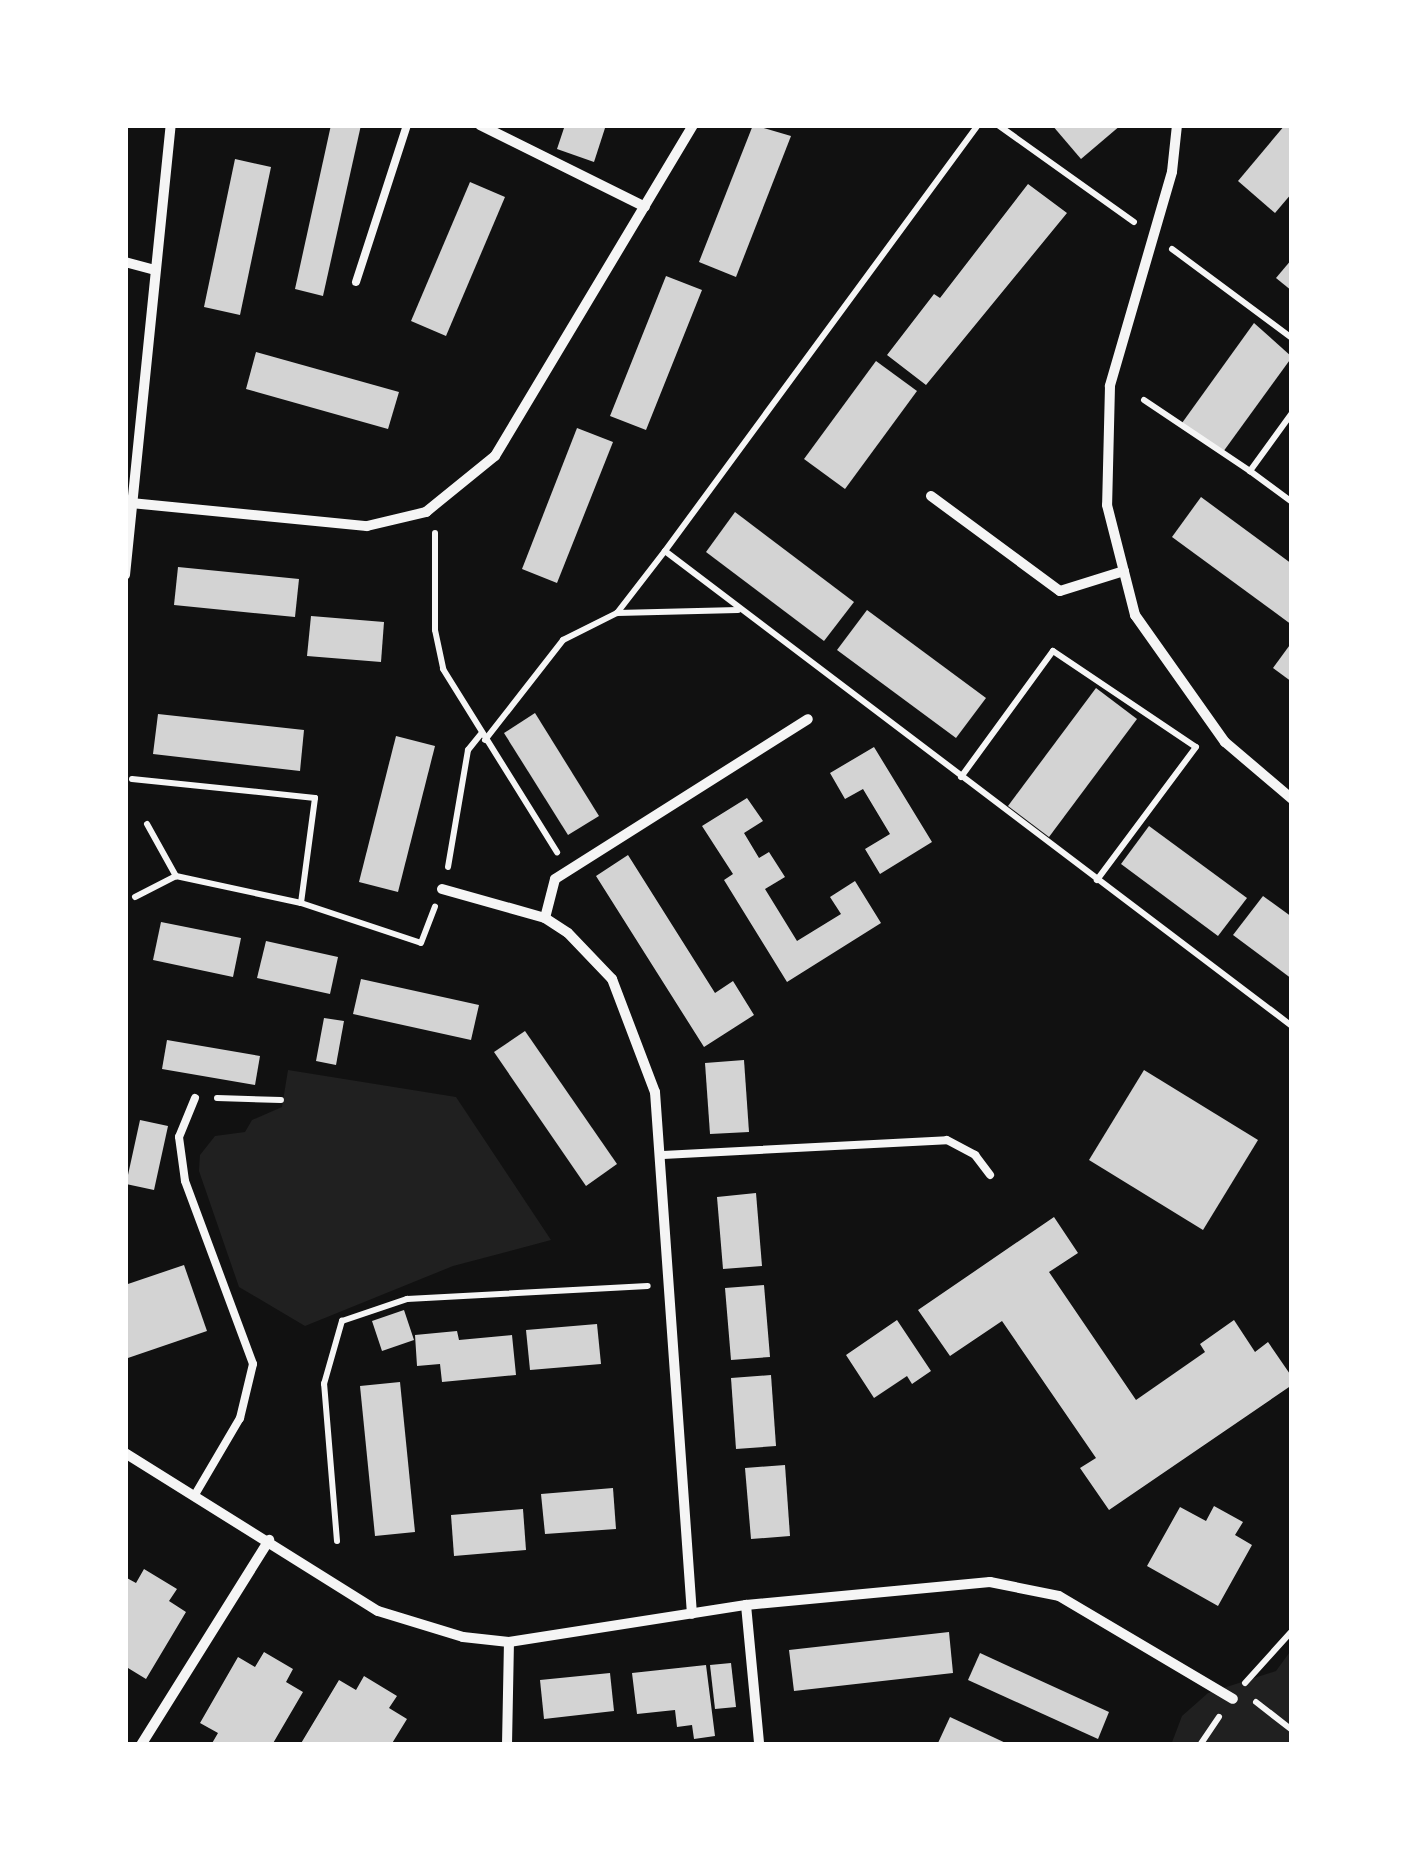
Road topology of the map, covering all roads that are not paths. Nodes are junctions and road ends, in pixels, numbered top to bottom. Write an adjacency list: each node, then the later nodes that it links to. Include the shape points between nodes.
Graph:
1 (170, 125): 8 (street)
2 (407, 125): 9 (lane)
3 (480, 125): 6 (street)
4 (694, 125): 6 (street)
5 (1177, 125): 12 (street, via 1172,172 1110,386 1107,505)
6 (645, 207): 11 (street, via 495,456 426,512 367,526)
7 (125, 262): 8 (street)
8 (154, 270): 11 (street)
9 (356, 282)
10 (930, 496): 12 (street, via 1060,590)
11 (131, 503): 13 (street)
12 (1124, 571): 15 (street, via 1135,615 1225,742)
13 (125, 574)
14 (808, 719): 17 (street, via 555,879)
15 (1292, 799)
16 (442, 889): 17 (street)
17 (544, 918): 19 (street, via 612,979 655,1092)
18 (195, 1098): 22 (lane, via 179,1136 185,1180 253,1364 240,1418)
19 (663, 1155): 20 (lane, via 947,1140); 25 (street)
20 (990, 1174)
21 (125, 1452): 22 (street)
22 (196, 1494): 23 (street)
23 (269, 1540): 26 (street, via 378,1611 463,1637); 29 (street)
24 (746, 1605): 25 (street); 27 (street, via 990,1582 1059,1596); 28 (street)
25 (692, 1614): 26 (street)
26 (509, 1642): 30 (street)
27 (1236, 1694)
28 (759, 1743)
29 (142, 1745)
30 (507, 1745)

